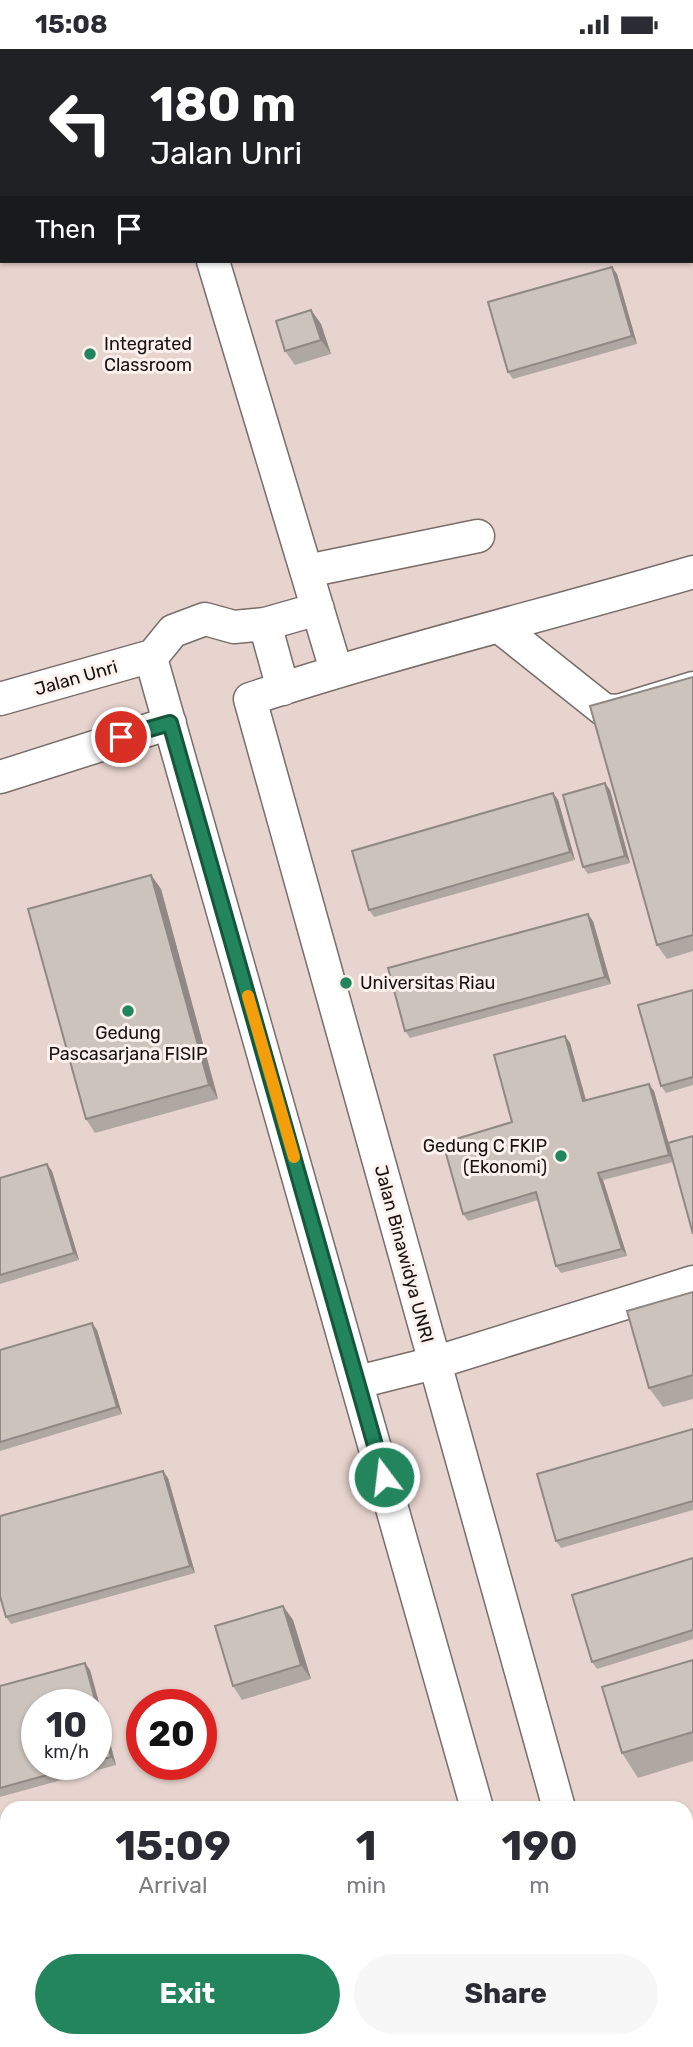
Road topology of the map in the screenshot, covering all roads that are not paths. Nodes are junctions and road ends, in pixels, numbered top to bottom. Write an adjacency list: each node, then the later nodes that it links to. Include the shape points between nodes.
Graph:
1 (214, 263): 3 (lane)
2 (478, 536): 3 (lane)
3 (307, 571): 5 (lane)
4 (693, 572): 7 (lane)
5 (318, 609): 6 (lane); 9 (lane)
6 (265, 624): 8 (lane, via 234,627 205,619 173,631); 11 (lane)
7 (501, 628): 9 (lane); 10 (lane, via 604,710 618,711)
8 (152, 656): 12 (lane, Jalan Unri); 13 (lane)
9 (336, 670): 11 (lane)
10 (693, 688)
11 (283, 689): 16 (lane, Jalan Binawidya UNRI, via 250,699)
12 (0, 699)
13 (170, 723): 14 (lane); 17 (lane)
14 (0, 777)
15 (693, 1282): 16 (lane)
16 (434, 1363): 17 (lane); 19 (lane, Jalan Binawidya UNRI)
17 (358, 1382): 18 (lane)
18 (475, 1801)
19 (557, 1801)

